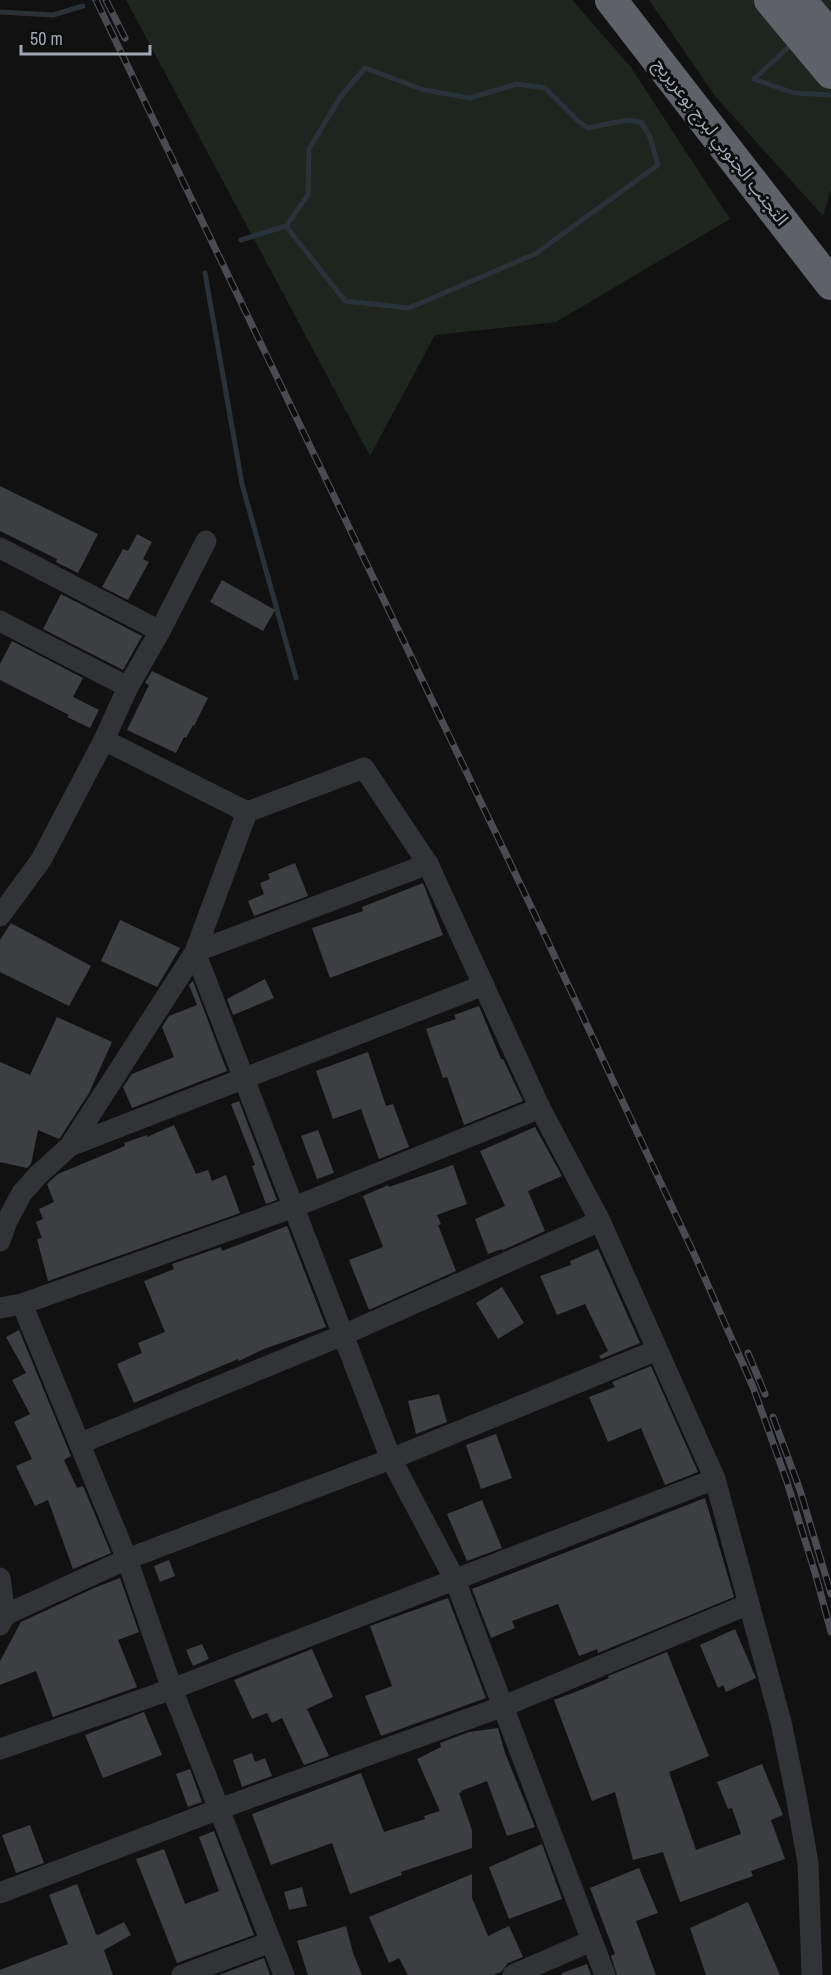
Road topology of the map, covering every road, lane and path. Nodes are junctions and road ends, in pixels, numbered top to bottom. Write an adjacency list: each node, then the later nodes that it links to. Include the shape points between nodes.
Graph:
1 (611, 0): 6 (highway, التجنب الجنوبي لبرج بوعريريج)
2 (770, 0): 5 (highway)
3 (800, 0): 4 (highway)
4 (831, 37)
5 (831, 73)
6 (831, 284)
7 (206, 541): 10 (street)
8 (0, 548): 10 (street)
9 (0, 621): 11 (street)
10 (160, 631): 11 (street)
11 (128, 687): 12 (street)
12 (104, 740): 13 (street); 15 (street, via 41,860)
13 (247, 812): 14 (street, via 364,768); 16 (street)
14 (428, 864): 16 (street); 17 (street)
15 (0, 916)
16 (195, 952): 18 (street); 20 (street)
17 (484, 985): 18 (street); 19 (street)
18 (244, 1079): 20 (street); 21 (street)
19 (540, 1107): 21 (street); 22 (street)
20 (70, 1146): 23 (street, via 22,1194)
21 (294, 1207): 24 (street); 26 (street)
22 (600, 1221): 26 (street); 27 (street)
23 (0, 1241)
24 (22, 1304): 25 (street); 28 (street)
25 (0, 1308)
26 (343, 1335): 28 (street); 29 (street)
27 (657, 1350): 29 (street); 30 (street)
28 (81, 1443): 31 (street)
29 (391, 1459): 31 (street); 33 (street)
30 (715, 1479): 33 (street); 34 (street)
31 (127, 1559): 35 (street); 36 (street)
32 (0, 1578): 35 (street)
33 (455, 1580): 36 (street); 37 (street)
34 (749, 1604): 37 (street); 47 (street, via 781,1722 808,1863)
35 (3, 1620)
36 (172, 1689): 38 (street); 39 (street)
37 (504, 1706): 39 (street); 41 (street)
38 (0, 1749)
39 (219, 1809): 40 (street); 42 (street)
40 (0, 1893)
41 (591, 1941): 45 (street); 46 (street)
42 (271, 1942): 43 (street); 44 (street)
43 (182, 1975)
44 (284, 1975)
45 (513, 1975)
46 (605, 1975)
47 (812, 1975)

